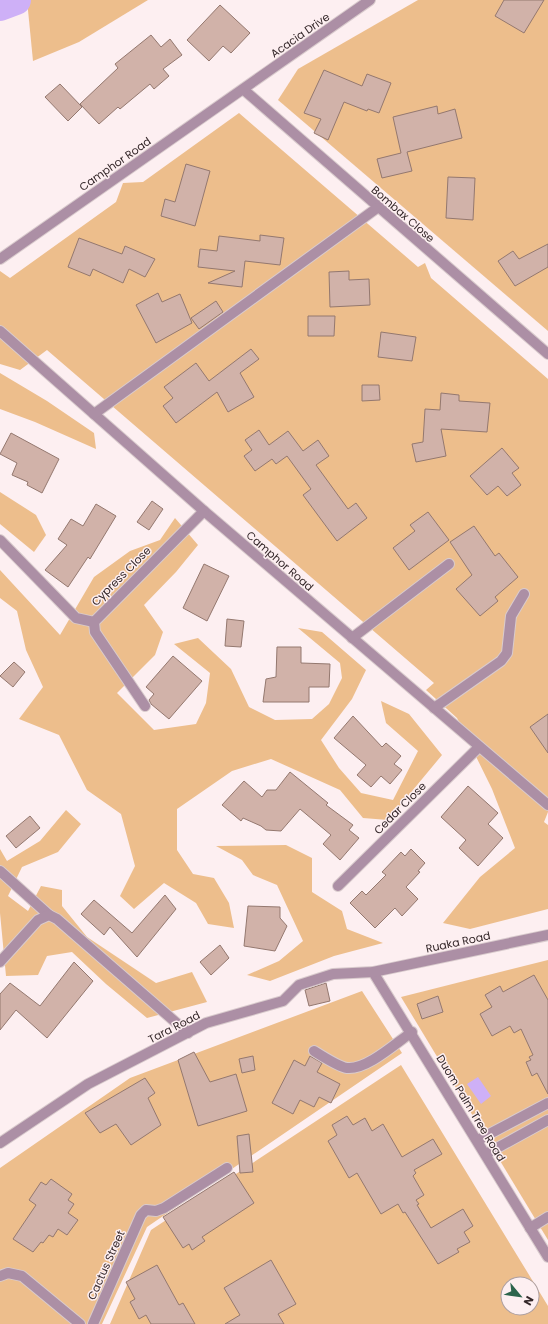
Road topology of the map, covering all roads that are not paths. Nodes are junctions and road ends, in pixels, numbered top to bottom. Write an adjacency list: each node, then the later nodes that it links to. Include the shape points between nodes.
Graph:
1 (370, 0): 2 (street, Acacia Drive)
2 (244, 90): 3 (street, Bombax Close); 4 (street, Camphor Road)
3 (377, 208): 6 (street, Bombax Close); 7 (street)
4 (0, 259)
5 (0, 331): 7 (street, Camphor Road)
6 (548, 354)
7 (94, 414): 8 (street, Camphor Road)
8 (204, 511): 12 (street, Cypress Close); 13 (street, Camphor Road)
9 (0, 540): 12 (street, via 76,618)
10 (449, 564): 13 (street)
11 (524, 594): 15 (street, via 511,616 506,653 501,661)
12 (94, 622): 14 (street, Cypress Close, via 95,632)
13 (352, 638): 15 (street, Camphor Road)
14 (145, 706)
15 (434, 708): 16 (street, Camphor Road)
16 (479, 747): 17 (street, Camphor Road); 19 (street, Cedar Close)
17 (548, 805)
18 (0, 871): 20 (street)
19 (338, 886)
20 (49, 915): 22 (street, via 38,920); 25 (street, via 57,919)
21 (548, 935): 23 (street, Ruaka Road)
22 (0, 962)
23 (373, 972): 24 (street, Duom Palm Tree Road); 25 (street, Tara Road, via 333,974 299,985 283,1001 206,1023)
24 (412, 1032): 26 (street, via 358,1067 346,1068); 29 (street, Duom Palm Tree Road)
25 (188, 1033): 30 (street, Tara Road, via 88,1084)
26 (314, 1051)
27 (548, 1103): 29 (street)
28 (548, 1120): 31 (street)
29 (478, 1140): 31 (street, Duom Palm Tree Road)
30 (0, 1143)
31 (486, 1154): 34 (street, Duom Palm Tree Road)
32 (227, 1168): 38 (street, Cactus Street, via 164,1208 156,1211 146,1210 141,1215)
33 (548, 1217): 34 (street)
34 (530, 1228): 35 (street, Duom Palm Tree Road)
35 (548, 1257)
36 (0, 1276): 37 (street, via 8,1272 22,1276)
37 (80, 1324)
38 (93, 1324)

